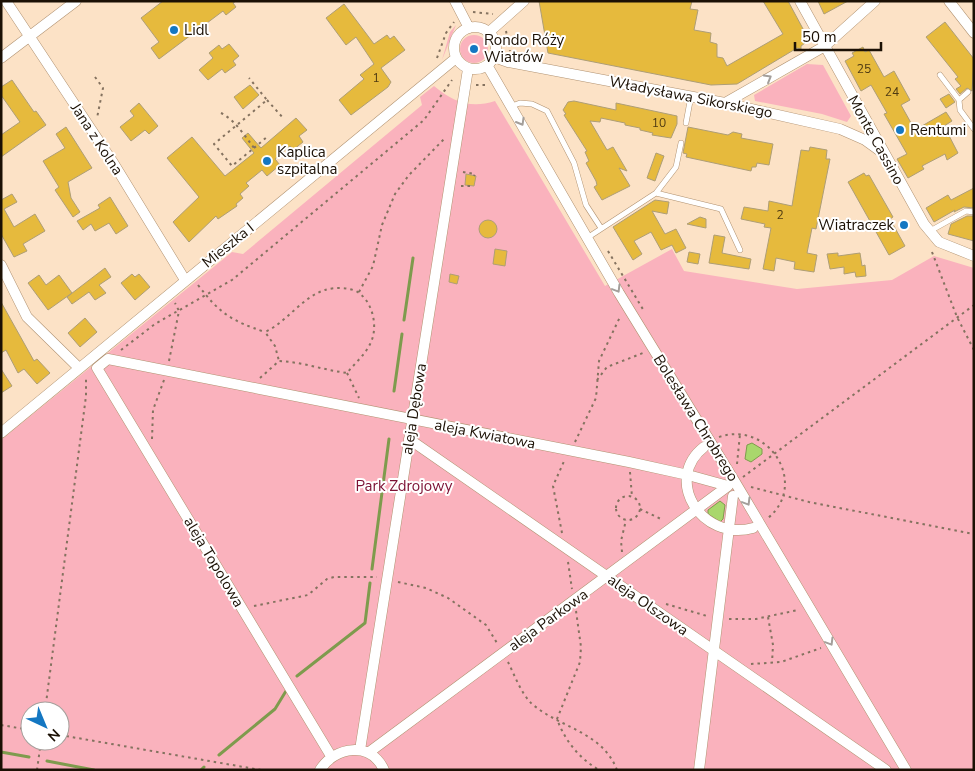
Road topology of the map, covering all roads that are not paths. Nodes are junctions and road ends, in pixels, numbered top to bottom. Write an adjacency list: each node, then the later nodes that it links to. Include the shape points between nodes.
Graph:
1 (6, 1): 11 (street, Jana z Kolna)
2 (76, 1): 11 (street)
3 (455, 1): 8 (street)
4 (800, 1): 12 (street, Monte Cassino)
5 (875, 1): 12 (street)
6 (949, 1): 10 (street)
7 (519, 3): 9 (street)
8 (469, 28): 9 (street, via 479,28); 14 (street, via 456,38)
9 (488, 33): 15 (street, via 494,41)
10 (974, 34)
11 (29, 36): 13 (street); 35 (street, Jana z Kolna)
12 (825, 46): 21 (street, one-way to 12); 26 (street, Monte Cassino)
13 (1, 58)
14 (456, 58): 16 (street); 35 (street, Mieszka I)
15 (490, 61): 16 (street, via 480,68); 19 (street, Władysława Sikorskiego); 22 (street, Bolesława Chrobrego)
16 (468, 68): 38 (street, aleja Dębowa)
17 (940, 75): 20 (lane)
18 (968, 92): 20 (lane)
19 (691, 96): 21 (street, Władysława Sikorskiego); 23 (lane)
20 (959, 100): 24 (lane, via 960,110)
21 (725, 103): 26 (street, Władysława Sikorskiego, via 840,129 865,140)
22 (512, 106): 29 (lane, via 532,104 546,111 574,163 586,205); 31 (street, Bolesława Chrobrego, one-way to 31)
23 (686, 122)
24 (974, 129)
25 (682, 144): 27 (lane, via 676,167)
26 (883, 153): 30 (street, Monte Cassino)
27 (656, 193): 29 (lane); 32 (lane, via 720,209)
28 (974, 212): 30 (lane, via 966,211)
29 (601, 228): 31 (lane)
30 (930, 231): 33 (street, Monte Cassino, via 939,242)
31 (587, 238): 55 (street, Bolesława Chrobrego, one-way to 55)
32 (740, 250)
33 (974, 256)
34 (1, 265): 37 (street, via 27,318)
35 (188, 278): 37 (street, Mieszka I)
36 (108, 359): 38 (street, aleja Kwiatowa); 50 (street, aleja Topolowa, via 97,368)
37 (82, 372): 39 (street, Mieszka I)
38 (412, 420): 40 (street, aleja Dębowa); 42 (street, aleja Kwiatowa)
39 (1, 433)
40 (409, 439): 47 (street, aleja Olszowa); 49 (street, aleja Dębowa)
41 (704, 446): 42 (street)
42 (688, 475): 43 (street, aleja Kwiatowa); 44 (street, via 689,495)
43 (731, 491): 44 (street, aleja Parkowa); 46 (street)
44 (696, 510): 46 (street, via 710,524); 47 (street, aleja Parkowa)
45 (753, 528): 46 (street)
46 (729, 530): 48 (street)
47 (607, 576): 48 (street, aleja Olszowa); 49 (street, aleja Parkowa)
48 (713, 652): 53 (street); 54 (street, aleja Olszowa)
49 (364, 751): 50 (street, via 350,749); 52 (street, via 376,758)
50 (331, 756): 51 (street)
51 (320, 770)
52 (384, 770)
53 (699, 770)
54 (886, 770)
55 (906, 770)

